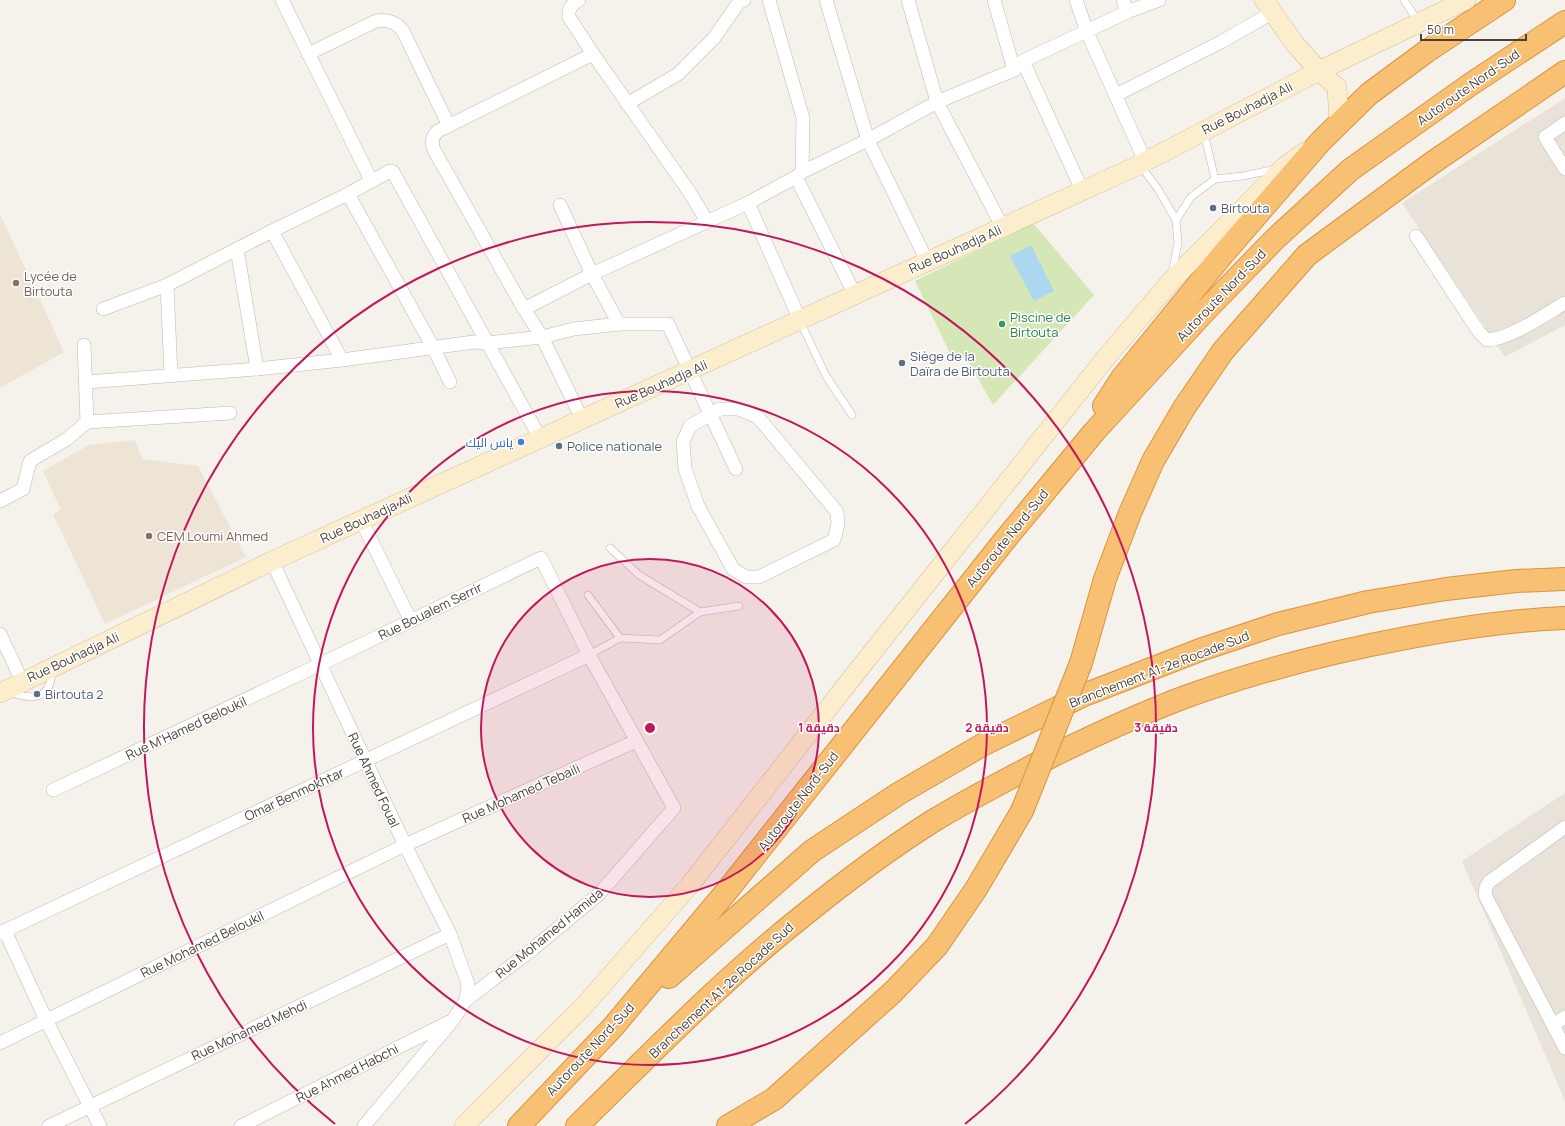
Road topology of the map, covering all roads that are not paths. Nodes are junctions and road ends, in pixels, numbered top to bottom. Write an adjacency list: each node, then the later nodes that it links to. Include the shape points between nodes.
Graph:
1 (282, 0): 18 (street)
2 (579, 0): 19 (street, via 573,3 568,11 569,17)
3 (744, 0): 25 (street, via 739,2 714,38 678,74)
4 (769, 0): 35 (street, via 803,118)
5 (826, 0): 30 (street)
6 (908, 0): 24 (street)
7 (994, 0): 20 (street)
8 (1076, 0): 17 (street)
9 (1159, 0): 13 (street)
10 (1404, 0): 16 (lane)
11 (1466, 0): 16 (main road, Rue Bouhadja Ali)
12 (1504, 0): 26 (highway, via 1427,51 1369,94)
13 (1125, 6): 17 (street)
14 (1268, 6): 21 (main road, via 1294,44); 23 (street, via 1221,42)
15 (1565, 22): 75 (highway, Autoroute Nord-Sud, via 1471,84 1350,170 1275,239 1205,311 1094,432)
16 (1419, 23): 21 (main road, Rue Bouhadja Ali)
17 (1087, 32): 20 (street); 23 (street)
18 (308, 54): 28 (street, via 376,21 389,20 403,31); 37 (street)
19 (593, 54): 25 (street); 28 (street)
20 (1019, 65): 24 (street); 38 (street)
21 (1319, 71): 26 (main road, via 1336,87); 29 (main road, Rue Bouhadja Ali)
22 (1565, 72): 116 (highway, bridge, via 1432,163 1307,255 1223,351 1184,408 1157,454 1133,506 1105,579 1081,663 1022,811 976,889 937,946 893,992 774,1099)
23 (1116, 95): 32 (street)
24 (937, 102): 30 (street); 44 (street)
25 (627, 104): 43 (street)
26 (1339, 123): 31 (highway)
27 (1565, 123): 34 (street, via 1545,137)
28 (448, 126): 55 (street, via 435,134 432,146)
29 (1203, 131): 32 (main road, Rue Bouhadja Ali); 36 (lane)
30 (868, 140): 35 (street); 48 (street)
31 (1321, 141): 33 (main road); 75 (highway, via 1223,254 1122,378)
32 (1142, 163): 38 (main road, Rue Bouhadja Ali); 42 (lane)
33 (1284, 167): 36 (lane); 50 (main road)
34 (1565, 170)
35 (799, 175): 40 (street); 52 (street)
36 (1215, 179): 42 (lane, via 1191,197)
37 (371, 180): 39 (street); 59 (street, via 386,172 393,172)
38 (1082, 190): 44 (main road, Rue Bouhadja Ali)
39 (348, 194): 45 (street); 61 (street)
40 (748, 203): 43 (street); 56 (street)
41 (560, 204): 49 (street)
42 (1176, 220): 50 (lane, via 1178,243)
43 (707, 221): 49 (street)
44 (1003, 228): 48 (main road, Rue Bouhadja Ali)
45 (272, 231): 47 (street); 62 (street)
46 (1416, 236): 53 (street, via 1479,332 1487,340 1496,340 1509,334)
47 (237, 249): 51 (street); 63 (street)
48 (927, 261): 52 (main road, Rue Bouhadja Ali)
49 (592, 274): 55 (street); 57 (street)
50 (1171, 280): 113 (main road, via 1104,360 689,886 583,1007)
51 (167, 285): 54 (street); 65 (street)
52 (855, 295): 56 (main road, Rue Bouhadja Ali)
53 (1565, 303)
54 (103, 309)
55 (524, 309): 58 (street)
56 (800, 320): 64 (main road, Rue Bouhadja Ali); 70 (lane, via 826,376)
57 (618, 324): 58 (street, via 574,329); 64 (street, via 668,324)
58 (542, 337): 59 (street); 71 (street)
59 (487, 343): 61 (street); 73 (street)
60 (84, 345): 66 (street)
61 (434, 347): 62 (street); 67 (street)
62 (342, 360): 63 (street)
63 (257, 369): 65 (street)
64 (690, 371): 69 (street); 71 (main road, Rue Bouhadja Ali)
65 (171, 376): 66 (street)
66 (86, 382): 72 (street)
67 (450, 382)
68 (230, 413): 72 (street)
69 (710, 414): 69 (street, via 690,426 683,442 685,469 698,506 733,569 746,577 759,577 834,540 838,524 837,512 758,417 738,409 720,409); 74 (street)
70 (852, 415)
71 (582, 419): 73 (main road, Rue Bouhadja Ali)
72 (87, 422): 76 (street, via 68,439 30,461 23,489)
73 (540, 438): 77 (main road, Rue Bouhadja Ali)
74 (736, 469)
75 (1061, 472): 105 (highway, Autoroute Nord-Sud, via 726,892)
76 (0, 501)
77 (362, 520): 79 (main road, Rue Bouhadja Ali); 85 (street)
78 (610, 548): 83 (lane, via 639,575)
79 (272, 561): 89 (street, Rue Ahmed Foual); 90 (main road, Rue Bouhadja Ali)
80 (1565, 579): 105 (highway, Branchement A1-2e Rocade Sud, via 1454,588 1353,606 1270,626 1084,695 984,744 898,794 812,851)
81 (588, 595): 87 (lane)
82 (739, 606): 83 (lane)
83 (700, 612): 87 (lane, via 660,640)
84 (1565, 618): 115 (highway, Branchement A1-2e Rocade Sud, via 1459,628 1360,647 1284,666 1184,698 1097,734 999,783 932,822 859,872 800,918 745,964)
85 (411, 621): 88 (street, Rue Boualem Serrir, via 541,558); 89 (street, Rue Boualem Serrir)
86 (0, 634): 91 (street)
87 (620, 638): 88 (lane)
88 (589, 655): 93 (street); 94 (street, Omar Benmokhtar)
89 (319, 665): 94 (street, Rue Ahmed Foual); 95 (street, Rue M'Hamed Beloukil)
90 (52, 668): 91 (main road, Rue Bouhadja Ali); 92 (lane, via 49,688 41,695 30,698)
91 (22, 681): 92 (main road, Rue Bouhadja Ali)
92 (3, 691)
93 (636, 741): 97 (street, Rue Mohamed Tebaili); 100 (street, Rue Mohamed Hamida, via 674,808 599,894)
94 (365, 760): 97 (street, Rue Ahmed Foual); 98 (street, Omar Benmokhtar)
95 (53, 790)
96 (1565, 827): 104 (street, via 1489,882 1485,895)
97 (405, 845): 99 (street, Rue Ahmed Foual); 102 (street, Rue Mohamed Beloukil)
98 (2, 932): 102 (street)
99 (450, 934): 100 (street, Rue Ahmed Foual, via 468,984); 108 (street, Rue Mohamed Mehdi)
100 (466, 1000): 103 (street)
101 (1565, 1016): 104 (street)
102 (46, 1020): 106 (street, Rue Mohamed Beloukil); 108 (street)
103 (453, 1020): 111 (street, Rue Ahmed Habchi); 112 (street)
104 (1553, 1025): 107 (street)
105 (613, 1027): 114 (highway, Autoroute Nord-Sud)
106 (0, 1043)
107 (1565, 1048)
108 (90, 1105): 109 (street, Rue Mohamed Mehdi); 110 (street)
109 (49, 1126)
110 (100, 1126)
111 (241, 1126)
112 (364, 1126)
113 (464, 1126)
114 (519, 1126)
115 (577, 1126)
116 (728, 1126)

